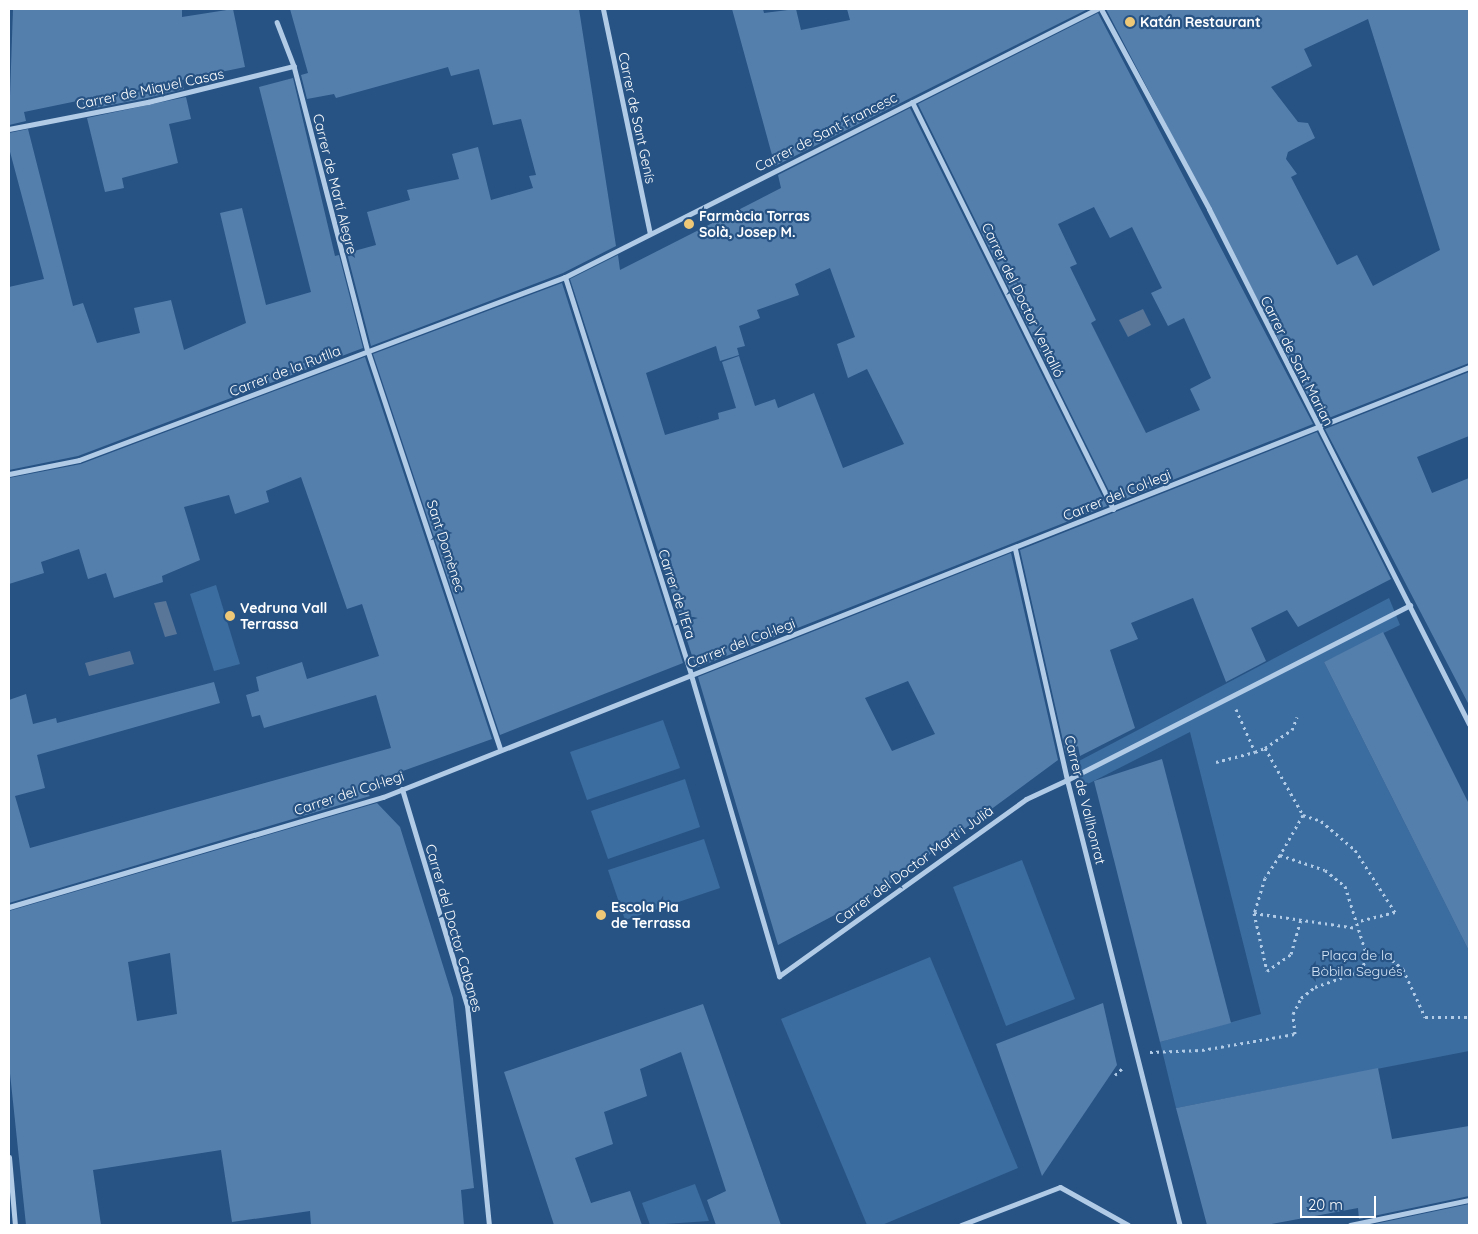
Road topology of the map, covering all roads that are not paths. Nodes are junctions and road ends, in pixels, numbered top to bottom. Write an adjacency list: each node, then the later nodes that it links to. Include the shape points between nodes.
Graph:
1 (603, 9): 8 (street, Carrer de Sant Genís)
2 (1097, 9): 6 (street, Carrer de Sant Francesc)
3 (1101, 9): 12 (street, Carrer de Sant Marian)
4 (277, 22): 5 (street, Carrer de Martí Alegre)
5 (294, 66): 7 (street, Carrer de Miquel Casas, via 148,102); 10 (street, Carrer de Martí Alegre)
6 (912, 102): 8 (street, Carrer de Sant Francesc); 14 (street, Carrer del Doctor Ventalló)
7 (9, 129)
8 (650, 233): 9 (street, Carrer de Sant Francesc)
9 (565, 277): 10 (street, Carrer de la Rutlla); 17 (street, Carrer de l'Era)
10 (368, 352): 13 (street, Carrer de la Rutlla, via 79,460); 19 (street, Sant Domènec)
11 (1469, 367): 12 (street, Carrer del Col·legi)
12 (1316, 426): 14 (street, Carrer del Col·legi); 16 (street, Carrer de Sant Marian)
13 (9, 474)
14 (1113, 509): 15 (street, Carrer del Col·legi)
15 (1015, 549): 17 (street, Carrer del Col·legi); 20 (street, Carrer de Vallhonrat)
16 (1410, 605): 18 (street, Carrer de Sant Marian); 20 (street)
17 (691, 675): 19 (street, Carrer del Col·legi); 23 (street, Carrer de l'Era)
18 (1469, 724)
19 (500, 749): 21 (street, Carrer del Col·legi)
20 (1067, 780): 23 (street, Carrer del Doctor Martí i Julià, via 1026,799); 30 (street, Carrer de Vallhonrat)
21 (402, 789): 22 (street, Carrer del Col·legi); 27 (street, Carrer del Doctor Cabanes, via 467,1005)
22 (9, 906)
23 (779, 976)
24 (9, 1157): 26 (street)
25 (1469, 1200): 31 (street)
26 (15, 1225)
27 (489, 1225)
28 (961, 1225): 29 (street, via 1060,1187)
29 (1128, 1225)
30 (1180, 1225)
31 (1350, 1225)

